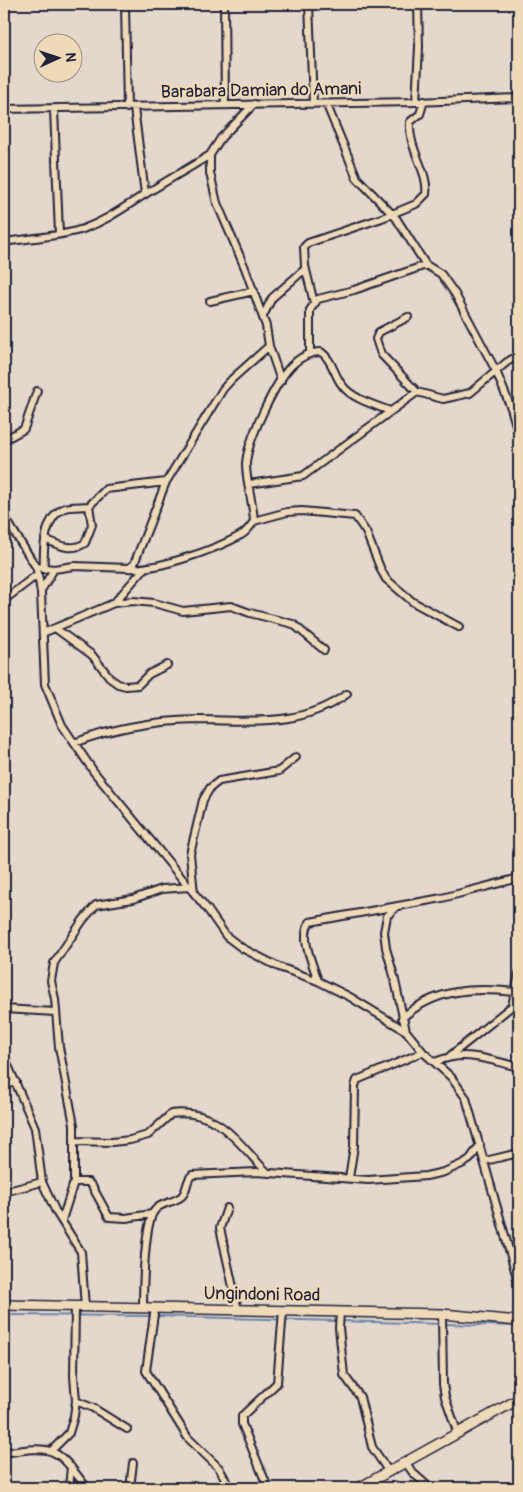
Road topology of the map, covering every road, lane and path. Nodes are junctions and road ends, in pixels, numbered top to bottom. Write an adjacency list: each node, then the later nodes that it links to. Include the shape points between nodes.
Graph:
1 (125, 4): 12 (street)
2 (224, 4): 10 (street)
3 (309, 4): 8 (street)
4 (418, 4): 7 (street)
5 (519, 98): 6 (street, Barabara Damian do Amani)
6 (424, 101): 7 (street, Barabara Damian do Amani); 17 (street, via 420,114 410,122 410,130 415,155 425,178 426,194 416,204)
7 (416, 102): 9 (street, Barabara Damian do Amani)
8 (313, 103): 9 (street, Barabara Damian do Amani); 11 (street, Barabara Damian do Amani)
9 (326, 103): 17 (street, via 353,173)
10 (225, 104): 11 (street, Barabara Damian do Amani); 12 (street, Barabara Damian do Amani)
11 (254, 104): 15 (street, via 221,138)
12 (131, 108): 14 (street, Barabara Damian do Amani); 16 (street)
13 (4, 109): 14 (street, Barabara Damian do Amani)
14 (54, 109): 18 (street)
15 (210, 156): 16 (street); 22 (street, via 212,188 228,235)
16 (145, 194): 18 (street, via 96,224)
17 (392, 213): 20 (street); 21 (street, via 308,243 304,247)
18 (59, 234): 19 (street)
19 (4, 242)
20 (426, 265): 24 (street, via 354,290 323,297); 30 (street, via 441,274)
21 (305, 269): 24 (street); 25 (street, via 272,298)
22 (254, 292): 23 (street); 25 (street)
23 (210, 301)
24 (314, 304): 28 (street, via 308,323)
25 (263, 316): 27 (street)
26 (408, 317): 33 (street, via 387,326 376,338 381,354)
27 (269, 346): 31 (street); 37 (street, via 224,389)
28 (310, 353): 31 (street, via 290,367); 34 (street, via 324,354 344,388 358,398)
29 (519, 355): 30 (street)
30 (496, 371): 33 (street, via 470,393 443,399); 35 (street)
31 (281, 381): 38 (street, via 248,448)
32 (36, 391): 36 (street, via 24,429)
33 (417, 392): 34 (street)
34 (390, 411): 38 (street, via 303,476)
35 (519, 436)
36 (4, 440)
37 (166, 482): 39 (street, via 106,489); 44 (street, via 136,560)
38 (249, 484): 41 (street)
39 (89, 506): 42 (street, via 64,509 58,513); 42 (street, via 92,525 85,543 72,548)
40 (4, 516): 43 (street)
41 (254, 521): 47 (street, via 242,534 226,543); 52 (street, via 302,511 355,516 366,532 386,579 413,602)
42 (45, 539): 45 (street)
43 (36, 567): 45 (street); 48 (street)
44 (129, 568): 46 (street, via 74,566); 47 (street)
45 (44, 569): 46 (street)
46 (54, 569): 49 (street)
47 (143, 570): 51 (street)
48 (38, 574): 49 (street); 50 (street)
49 (41, 593): 54 (street)
50 (4, 600)
51 (114, 602): 53 (street); 55 (street, via 154,602 184,611 231,606 293,624)
52 (459, 627)
53 (55, 628): 54 (street); 56 (street, via 92,655 118,684 138,685 149,674)
54 (43, 633): 58 (street, via 44,684 62,725)
55 (324, 650)
56 (168, 666)
57 (347, 694): 58 (street, via 307,716 260,722 196,720 150,724 94,735)
58 (74, 743): 61 (street)
59 (296, 757): 61 (street, via 279,771 220,781 210,788 203,800 190,854)
60 (519, 878): 62 (street)
61 (192, 890): 64 (street, via 226,936 242,948 279,967); 67 (street, via 163,889 141,897 96,905 54,963 51,981)
62 (396, 907): 64 (street, via 310,922 306,937); 68 (street, via 388,916 384,932)
63 (519, 974): 65 (street)
64 (318, 981): 69 (street)
65 (515, 992): 68 (street, via 488,989 440,994 415,1006); 72 (street, via 512,1006)
66 (4, 1009): 67 (street)
67 (55, 1012): 77 (street, via 59,1047 73,1108)
68 (402, 1018): 69 (street)
69 (406, 1031): 70 (street)
70 (423, 1052): 73 (street); 82 (street, via 357,1080 354,1086 354,1146)
71 (4, 1056): 75 (street)
72 (450, 1056): 73 (street); 74 (street, via 481,1057)
73 (435, 1062): 78 (street, via 466,1098)
74 (519, 1067)
75 (16, 1082): 76 (street); 83 (street, via 35,1128)
76 (4, 1085)
77 (74, 1140): 81 (street, via 122,1142 148,1135 172,1114 196,1115 230,1131); 84 (street)
78 (480, 1145): 80 (street); 82 (street, via 470,1159 444,1172 368,1180)
79 (519, 1153): 80 (street)
80 (485, 1160): 89 (street)
81 (267, 1172): 82 (street); 87 (street, via 192,1175 181,1197 158,1207)
82 (349, 1178)
83 (42, 1182): 85 (street); 88 (street)
84 (74, 1182): 87 (street, via 88,1182 92,1186 109,1217); 88 (street)
85 (4, 1192)
86 (227, 1208): 96 (street, via 220,1228)
87 (152, 1214): 94 (street, via 146,1245)
88 (62, 1220): 93 (street, via 83,1258)
89 (517, 1269): 90 (street)
90 (519, 1285)
91 (4, 1305): 92 (main road, Ungindoni Road)
92 (75, 1307): 93 (main road, Ungindoni Road); 102 (street)
93 (86, 1307): 94 (main road, Ungindoni Road)
94 (143, 1307): 95 (main road, Ungindoni Road)
95 (155, 1307): 96 (main road, Ungindoni Road); 114 (street, via 146,1371 188,1438 219,1468)
96 (238, 1310): 97 (main road, Ungindoni Road)
97 (282, 1311): 98 (main road, Ungindoni Road); 115 (street, via 277,1383 242,1416 242,1424)
98 (340, 1312): 99 (main road, Ungindoni Road); 110 (street, via 344,1375 360,1397 372,1448)
99 (442, 1314): 100 (main road, Ungindoni Road); 104 (street, via 443,1384)
100 (519, 1322)
101 (519, 1399): 104 (main road)
102 (76, 1401): 103 (street); 105 (street, via 68,1433)
103 (127, 1429)
104 (458, 1434): 108 (main road)
105 (52, 1450): 106 (street); 109 (street)
106 (4, 1453)
107 (133, 1463): 113 (street)
108 (406, 1463): 110 (main road); 117 (street)
109 (70, 1467): 111 (street); 112 (street)
110 (389, 1472): 116 (main road)
111 (69, 1488)
112 (87, 1488)
113 (130, 1488)
114 (230, 1488)
115 (268, 1488)
116 (359, 1488)
117 (430, 1488)

